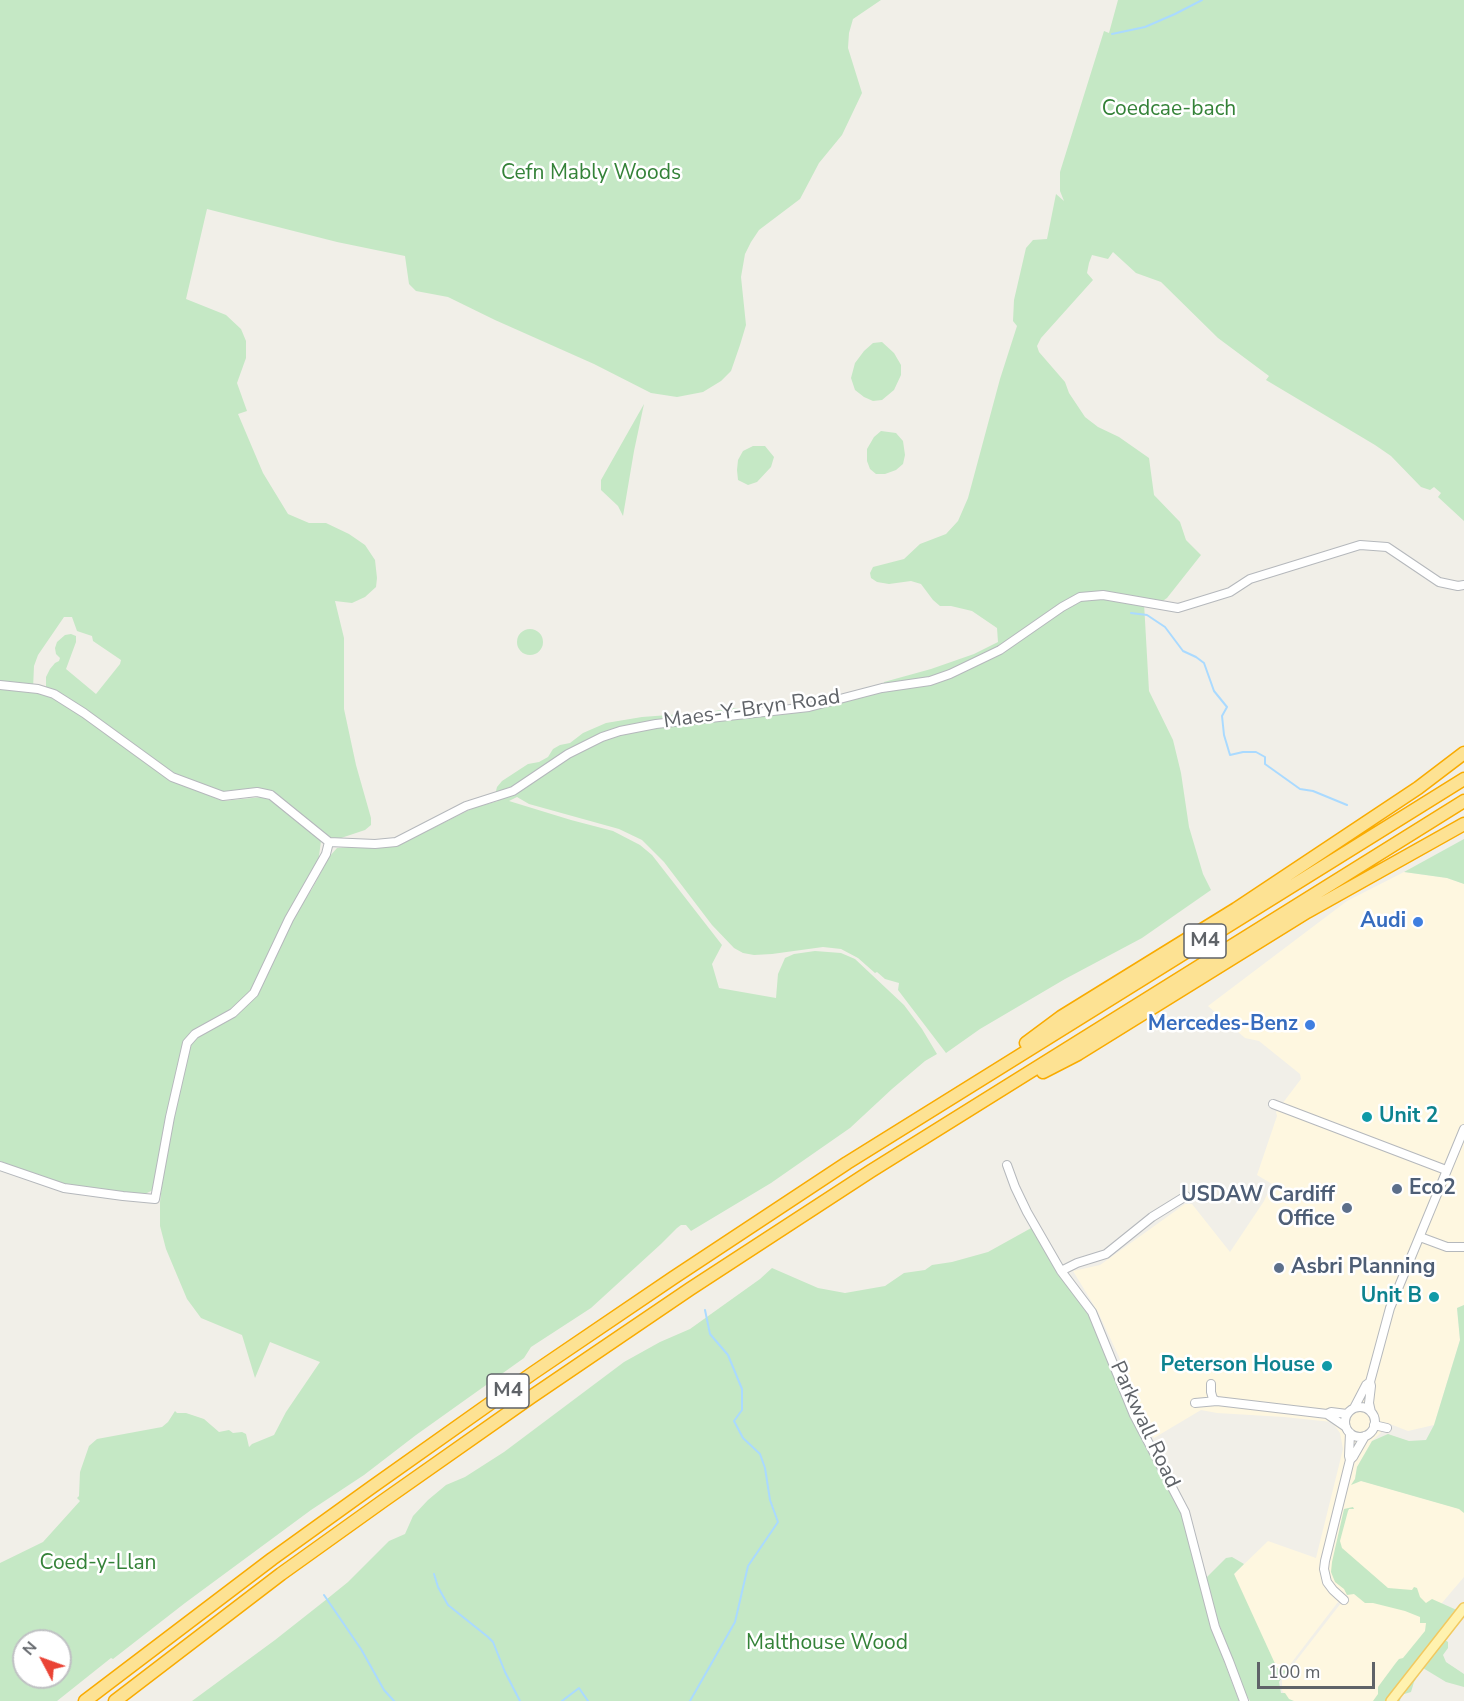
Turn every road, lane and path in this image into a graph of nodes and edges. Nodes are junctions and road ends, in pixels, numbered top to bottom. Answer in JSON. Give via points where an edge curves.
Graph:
{"nodes":[{"id":1,"x":1464,"y":585,"type":"edge"},
{"id":2,"x":0,"y":685,"type":"edge"},
{"id":3,"x":1464,"y":753,"type":"edge"},
{"id":4,"x":1464,"y":779,"type":"edge"},
{"id":5,"x":1464,"y":801,"type":"edge"},
{"id":6,"x":1464,"y":824,"type":"edge"},
{"id":7,"x":330,"y":842,"type":"junction"},
{"id":8,"x":945,"y":1102,"type":"junction"},
{"id":9,"x":1273,"y":1104,"type":"dead end"},
{"id":10,"x":954,"y":1118,"type":"junction"},
{"id":11,"x":1464,"y":1129,"type":"edge"},
{"id":12,"x":1007,"y":1165,"type":"dead end"},
{"id":13,"x":0,"y":1166,"type":"edge"},
{"id":14,"x":1446,"y":1170,"type":"junction"},
{"id":15,"x":1186,"y":1196,"type":"dead end"},
{"id":16,"x":1420,"y":1237,"type":"junction"},
{"id":17,"x":1464,"y":1247,"type":"edge"},
{"id":18,"x":1061,"y":1271,"type":"junction"},
{"id":19,"x":1370,"y":1382,"type":"junction"},
{"id":20,"x":1211,"y":1384,"type":"dead end"},
{"id":21,"x":1217,"y":1401,"type":"junction"},
{"id":22,"x":1195,"y":1403,"type":"dead end"},
{"id":23,"x":1354,"y":1408,"type":"junction"},
{"id":24,"x":1371,"y":1412,"type":"junction"},
{"id":25,"x":1327,"y":1414,"type":"junction"},
{"id":26,"x":1347,"y":1414,"type":"junction"},
{"id":27,"x":1374,"y":1425,"type":"junction"},
{"id":28,"x":1387,"y":1428,"type":"dead end"},
{"id":29,"x":1348,"y":1430,"type":"junction"},
{"id":30,"x":1365,"y":1436,"type":"junction"},
{"id":31,"x":1350,"y":1460,"type":"junction"},
{"id":32,"x":1344,"y":1600,"type":"dead end"},
{"id":33,"x":1464,"y":1608,"type":"edge"},
{"id":34,"x":85,"y":1701,"type":"edge"},
{"id":35,"x":115,"y":1701,"type":"edge"},
{"id":36,"x":1244,"y":1701,"type":"edge"},
{"id":37,"x":1391,"y":1701,"type":"edge"}],
"edges":[{"from":1,"to":7,"type":"street","name":"Maes-Y-Bryn Road","via":[[1439,582],[1387,547],[1360,545],[1250,579],[1230,592],[1178,608],[1103,595],[1080,597],[1000,650],[930,681],[882,688],[809,707],[620,731],[568,754],[513,791],[466,806],[396,842]]},
{"from":2,"to":7,"type":"street","via":[[54,694],[172,777],[224,796],[257,792],[271,795]]},
{"from":3,"to":8,"type":"highway","via":[[1236,909],[1062,1017]]},
{"from":4,"to":8,"type":"highway","number":"M4"},
{"from":5,"to":10,"type":"highway","number":"M4"},
{"from":6,"to":10,"type":"highway","via":[[1307,912],[1078,1054]]},
{"from":7,"to":13,"type":"street","via":[[254,993],[233,1013],[195,1034],[187,1043],[155,1199],[64,1188]]},
{"from":8,"to":34,"type":"highway","number":"M4","via":[[533,1373],[272,1560]]},
{"from":9,"to":14,"type":"street"},
{"from":10,"to":35,"type":"highway","number":"M4","via":[[531,1396],[281,1574]]},
{"from":11,"to":14,"type":"street"},
{"from":12,"to":18,"type":"street","name":"Parkwall Road","via":[[1026,1210]]},
{"from":14,"to":16,"type":"street"},
{"from":15,"to":18,"type":"street","via":[[1106,1254]]},
{"from":16,"to":17,"type":"street","via":[[1447,1247]]},
{"from":16,"to":19,"type":"street","via":[[1390,1308]]},
{"from":18,"to":36,"type":"street","name":"Parkwall Road","via":[[1092,1312],[1134,1415],[1185,1512],[1215,1627]]},
{"from":19,"to":23,"type":"street"},
{"from":19,"to":24,"type":"street"},
{"from":20,"to":21,"type":"street","via":[[1213,1399]]},
{"from":21,"to":22,"type":"street"},
{"from":21,"to":25,"type":"street"},
{"from":23,"to":24,"type":"street","via":[[1363,1407]]},
{"from":23,"to":26,"type":"street"},
{"from":24,"to":27,"type":"street"},
{"from":25,"to":26,"type":"street"},
{"from":25,"to":29,"type":"street"},
{"from":26,"to":29,"type":"street"},
{"from":27,"to":28,"type":"street"},
{"from":27,"to":30,"type":"street"},
{"from":29,"to":30,"type":"street","via":[[1354,1436]]},
{"from":29,"to":31,"type":"street"},
{"from":30,"to":31,"type":"street"},
{"from":31,"to":32,"type":"street","via":[[1324,1569],[1330,1587]]},
{"from":33,"to":37,"type":"main road"}]}
